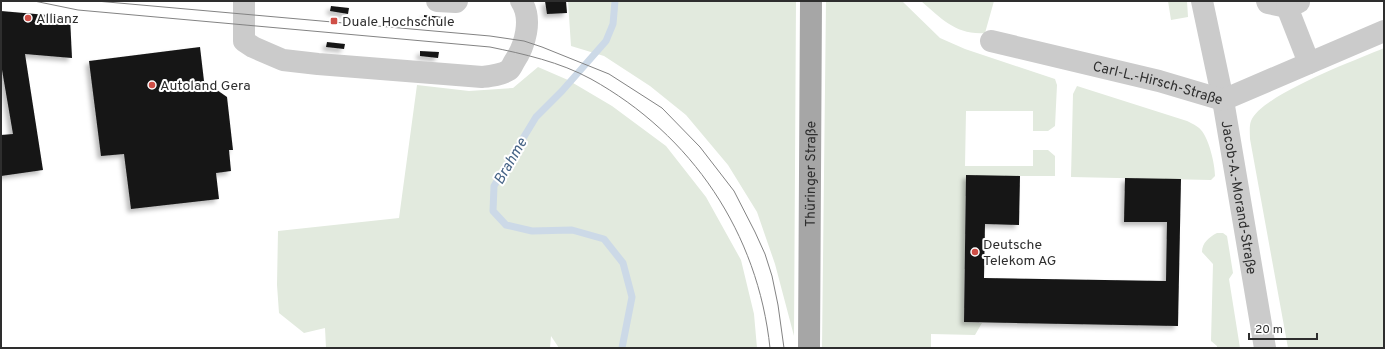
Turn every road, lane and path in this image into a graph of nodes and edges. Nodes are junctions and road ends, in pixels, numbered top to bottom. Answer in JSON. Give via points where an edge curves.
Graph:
{"nodes":[{"id":1,"x":244,"y":1,"type":"edge"},
{"id":2,"x":437,"y":1,"type":"edge"},
{"id":3,"x":457,"y":1,"type":"edge"},
{"id":4,"x":521,"y":1,"type":"edge"},
{"id":5,"x":811,"y":1,"type":"edge"},
{"id":6,"x":1202,"y":1,"type":"edge"},
{"id":7,"x":1285,"y":3,"type":"edge"},
{"id":8,"x":1384,"y":31,"type":"edge"},
{"id":9,"x":991,"y":41,"type":"dead end"},
{"id":10,"x":1308,"y":62,"type":"junction"},
{"id":11,"x":1223,"y":100,"type":"junction"},
{"id":12,"x":808,"y":348,"type":"edge"},
{"id":13,"x":1265,"y":348,"type":"edge"}],
"edges":[{"from":1,"to":4,"type":"street","via":[[244,41],[253,48],[283,60],[475,77],[495,76],[509,69],[520,53],[527,22]]},
{"from":2,"to":3,"type":"street"},
{"from":5,"to":12,"type":"main road","name":"Thüringer Straße"},
{"from":6,"to":11,"type":"street","name":"Jacob-A.-Morand-Straße"},
{"from":7,"to":10,"type":"street"},
{"from":8,"to":10,"type":"street","name":"Carl-L.-Hirsch-Straße"},
{"from":9,"to":11,"type":"street","name":"Carl-L.-Hirsch-Straße","via":[[1159,81]]},
{"from":10,"to":11,"type":"street","name":"Carl-L.-Hirsch-Straße"},
{"from":11,"to":13,"type":"street","name":"Jacob-A.-Morand-Straße"}]}
